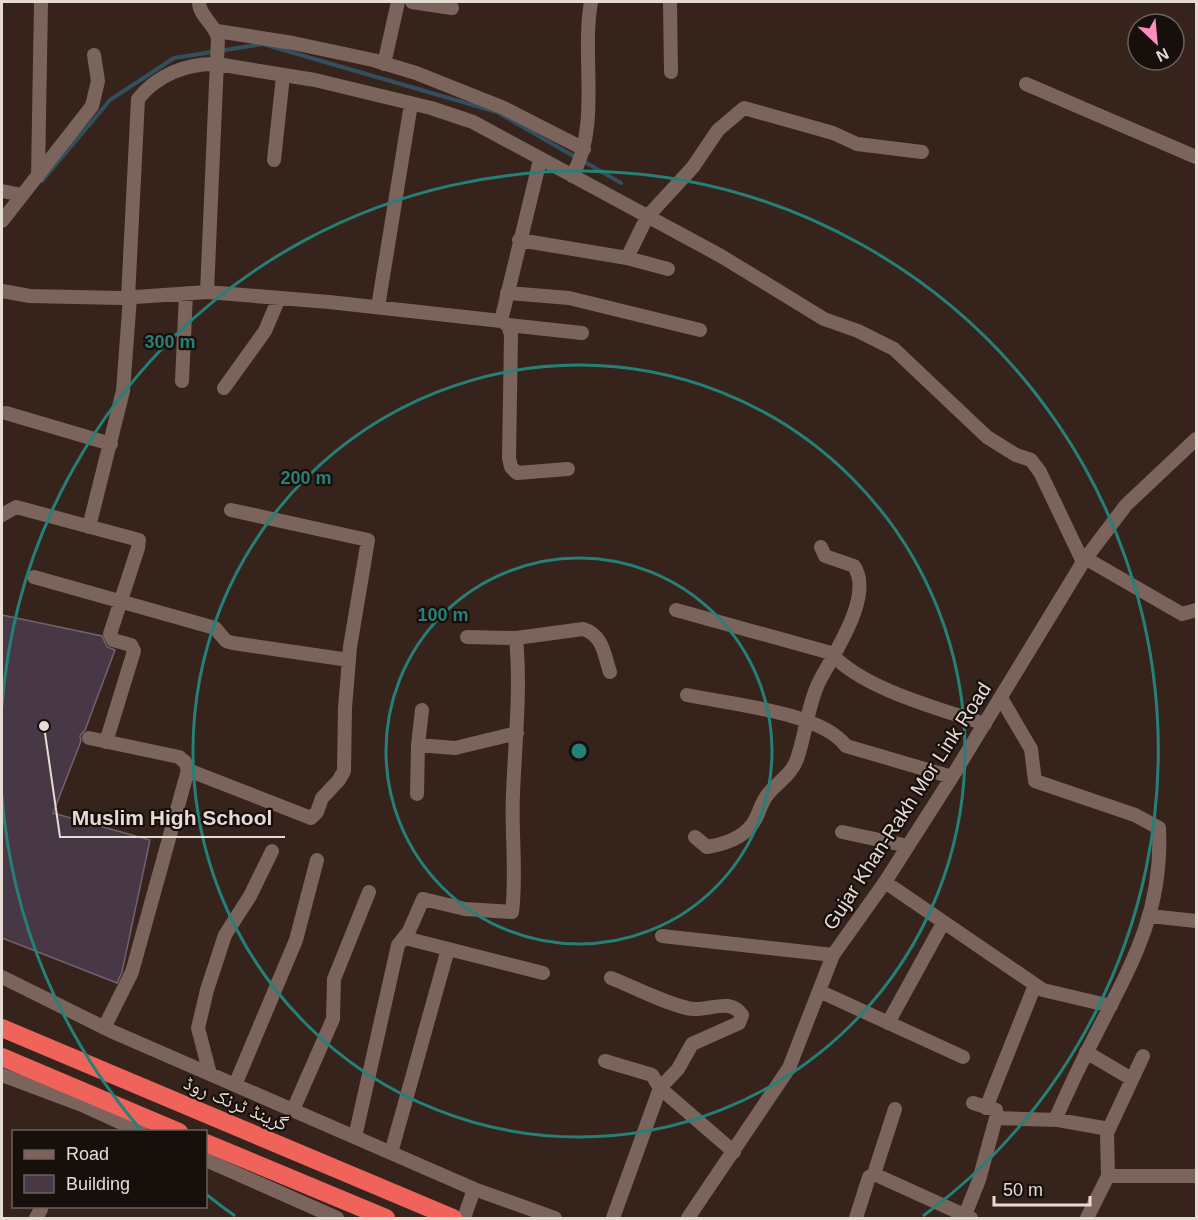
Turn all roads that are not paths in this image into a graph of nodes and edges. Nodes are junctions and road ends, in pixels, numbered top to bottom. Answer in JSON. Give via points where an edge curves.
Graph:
{"nodes":[{"id":1,"x":40,"y":2,"type":"edge"},
{"id":2,"x":199,"y":2,"type":"edge"},
{"id":3,"x":398,"y":2,"type":"edge"},
{"id":4,"x":412,"y":2,"type":"edge"},
{"id":5,"x":591,"y":2,"type":"edge"},
{"id":6,"x":670,"y":2,"type":"edge"},
{"id":7,"x":452,"y":8,"type":"dead end"},
{"id":8,"x":217,"y":36,"type":"junction"},
{"id":9,"x":94,"y":55,"type":"dead end"},
{"id":10,"x":217,"y":62,"type":"junction"},
{"id":11,"x":384,"y":64,"type":"junction"},
{"id":12,"x":671,"y":72,"type":"dead end"},
{"id":13,"x":283,"y":76,"type":"junction"},
{"id":14,"x":1026,"y":84,"type":"dead end"},
{"id":15,"x":449,"y":89,"type":"junction"},
{"id":16,"x":411,"y":104,"type":"junction"},
{"id":17,"x":444,"y":108,"type":"junction"},
{"id":18,"x":584,"y":151,"type":"junction"},
{"id":19,"x":922,"y":152,"type":"dead end"},
{"id":20,"x":1197,"y":157,"type":"edge"},
{"id":21,"x":273,"y":160,"type":"dead end"},
{"id":22,"x":540,"y":160,"type":"junction"},
{"id":23,"x":574,"y":172,"type":"junction"},
{"id":24,"x":38,"y":176,"type":"junction"},
{"id":25,"x":2,"y":191,"type":"edge"},
{"id":26,"x":22,"y":195,"type":"junction"},
{"id":27,"x":649,"y":215,"type":"junction"},
{"id":28,"x":2,"y":221,"type":"edge"},
{"id":29,"x":519,"y":240,"type":"junction"},
{"id":30,"x":627,"y":258,"type":"junction"},
{"id":31,"x":668,"y":269,"type":"dead end"},
{"id":32,"x":2,"y":291,"type":"edge"},
{"id":33,"x":207,"y":292,"type":"junction"},
{"id":34,"x":507,"y":292,"type":"junction"},
{"id":35,"x":186,"y":294,"type":"junction"},
{"id":36,"x":129,"y":298,"type":"junction"},
{"id":37,"x":279,"y":298,"type":"junction"},
{"id":38,"x":378,"y":307,"type":"junction"},
{"id":39,"x":504,"y":323,"type":"junction"},
{"id":40,"x":700,"y":330,"type":"dead end"},
{"id":41,"x":582,"y":333,"type":"dead end"},
{"id":42,"x":182,"y":381,"type":"dead end"},
{"id":43,"x":224,"y":388,"type":"dead end"},
{"id":44,"x":6,"y":413,"type":"dead end"},
{"id":45,"x":1197,"y":439,"type":"edge"},
{"id":46,"x":111,"y":444,"type":"junction"},
{"id":47,"x":568,"y":469,"type":"dead end"},
{"id":48,"x":231,"y":510,"type":"dead end"},
{"id":49,"x":2,"y":515,"type":"edge"},
{"id":50,"x":89,"y":527,"type":"junction"},
{"id":51,"x":821,"y":547,"type":"dead end"},
{"id":52,"x":1084,"y":560,"type":"junction"},
{"id":53,"x":34,"y":577,"type":"dead end"},
{"id":54,"x":121,"y":601,"type":"junction"},
{"id":55,"x":676,"y":610,"type":"dead end"},
{"id":56,"x":1197,"y":610,"type":"edge"},
{"id":57,"x":467,"y":637,"type":"dead end"},
{"id":58,"x":516,"y":638,"type":"junction"},
{"id":59,"x":834,"y":657,"type":"junction"},
{"id":60,"x":349,"y":660,"type":"junction"},
{"id":61,"x":609,"y":672,"type":"dead end"},
{"id":62,"x":687,"y":695,"type":"dead end"},
{"id":63,"x":1001,"y":698,"type":"junction"},
{"id":64,"x":422,"y":710,"type":"dead end"},
{"id":65,"x":807,"y":721,"type":"junction"},
{"id":66,"x":986,"y":724,"type":"junction"},
{"id":67,"x":517,"y":733,"type":"junction"},
{"id":68,"x":89,"y":738,"type":"dead end"},
{"id":69,"x":106,"y":742,"type":"junction"},
{"id":70,"x":418,"y":746,"type":"junction"},
{"id":71,"x":188,"y":770,"type":"junction"},
{"id":72,"x":952,"y":777,"type":"junction"},
{"id":73,"x":417,"y":794,"type":"dead end"},
{"id":74,"x":842,"y":832,"type":"dead end"},
{"id":75,"x":695,"y":837,"type":"dead end"},
{"id":76,"x":908,"y":846,"type":"junction"},
{"id":77,"x":272,"y":851,"type":"dead end"},
{"id":78,"x":317,"y":860,"type":"dead end"},
{"id":79,"x":885,"y":882,"type":"junction"},
{"id":80,"x":369,"y":892,"type":"dead end"},
{"id":81,"x":1150,"y":916,"type":"junction"},
{"id":82,"x":1197,"y":921,"type":"edge"},
{"id":83,"x":943,"y":923,"type":"junction"},
{"id":84,"x":662,"y":936,"type":"dead end"},
{"id":85,"x":405,"y":938,"type":"junction"},
{"id":86,"x":448,"y":949,"type":"junction"},
{"id":87,"x":833,"y":955,"type":"junction"},
{"id":88,"x":543,"y":973,"type":"dead end"},
{"id":89,"x":2,"y":977,"type":"edge"},
{"id":90,"x":611,"y":978,"type":"dead end"},
{"id":91,"x":1035,"y":984,"type":"junction"},
{"id":92,"x":819,"y":992,"type":"junction"},
{"id":93,"x":1111,"y":1005,"type":"junction"},
{"id":94,"x":888,"y":1023,"type":"junction"},
{"id":95,"x":2,"y":1028,"type":"edge"},
{"id":96,"x":104,"y":1028,"type":"junction"},
{"id":97,"x":1086,"y":1052,"type":"junction"},
{"id":98,"x":1143,"y":1056,"type":"dead end"},
{"id":99,"x":2,"y":1057,"type":"edge"},
{"id":100,"x":963,"y":1057,"type":"dead end"},
{"id":101,"x":605,"y":1061,"type":"dead end"},
{"id":102,"x":210,"y":1074,"type":"junction"},
{"id":103,"x":2,"y":1075,"type":"edge"},
{"id":104,"x":1131,"y":1078,"type":"junction"},
{"id":105,"x":235,"y":1085,"type":"junction"},
{"id":106,"x":660,"y":1088,"type":"junction"},
{"id":107,"x":895,"y":1109,"type":"dead end"},
{"id":108,"x":293,"y":1110,"type":"junction"},
{"id":109,"x":985,"y":1110,"type":"junction"},
{"id":110,"x":1054,"y":1120,"type":"junction"},
{"id":111,"x":1108,"y":1129,"type":"junction"},
{"id":112,"x":139,"y":1130,"type":"edge"},
{"id":113,"x":177,"y":1130,"type":"edge"},
{"id":114,"x":355,"y":1137,"type":"junction"},
{"id":115,"x":207,"y":1143,"type":"edge"},
{"id":116,"x":734,"y":1152,"type":"junction"},
{"id":117,"x":391,"y":1153,"type":"junction"},
{"id":118,"x":207,"y":1160,"type":"edge"},
{"id":119,"x":874,"y":1174,"type":"junction"},
{"id":120,"x":1108,"y":1176,"type":"junction"},
{"id":121,"x":1197,"y":1176,"type":"edge"},
{"id":122,"x":474,"y":1189,"type":"junction"},
{"id":123,"x":968,"y":1217,"type":"edge"},
{"id":124,"x":337,"y":1218,"type":"edge"},
{"id":125,"x":386,"y":1218,"type":"edge"},
{"id":126,"x":453,"y":1218,"type":"edge"},
{"id":127,"x":464,"y":1218,"type":"edge"},
{"id":128,"x":555,"y":1218,"type":"edge"},
{"id":129,"x":614,"y":1218,"type":"edge"},
{"id":130,"x":688,"y":1218,"type":"edge"},
{"id":131,"x":856,"y":1218,"type":"edge"},
{"id":132,"x":1090,"y":1218,"type":"edge"}],
"edges":[{"from":1,"to":24,"type":"street"},
{"from":2,"to":8,"type":"street","via":[[199,9]]},
{"from":3,"to":11,"type":"street"},
{"from":4,"to":7,"type":"street"},
{"from":5,"to":18,"type":"street"},
{"from":6,"to":12,"type":"street"},
{"from":8,"to":10,"type":"street"},
{"from":8,"to":11,"type":"street","via":[[293,43]]},
{"from":9,"to":24,"type":"street","via":[[98,81],[92,106]]},
{"from":10,"to":13,"type":"street"},
{"from":10,"to":33,"type":"street"},
{"from":10,"to":36,"type":"street","via":[[181,68],[159,80],[138,99]]},
{"from":11,"to":15,"type":"street"},
{"from":13,"to":16,"type":"street"},
{"from":13,"to":21,"type":"street"},
{"from":14,"to":20,"type":"street"},
{"from":15,"to":17,"type":"street"},
{"from":15,"to":18,"type":"street","via":[[504,108]]},
{"from":16,"to":17,"type":"street"},
{"from":16,"to":38,"type":"street"},
{"from":17,"to":22,"type":"street"},
{"from":18,"to":23,"type":"street"},
{"from":19,"to":27,"type":"street","via":[[857,144],[833,133],[744,108],[718,130],[693,168]]},
{"from":22,"to":23,"type":"street"},
{"from":22,"to":29,"type":"street"},
{"from":23,"to":27,"type":"street"},
{"from":24,"to":26,"type":"street"},
{"from":25,"to":26,"type":"street"},
{"from":26,"to":28,"type":"street"},
{"from":27,"to":30,"type":"street"},
{"from":27,"to":52,"type":"street","via":[[824,319],[894,349],[987,437],[1031,460]]},
{"from":29,"to":30,"type":"street"},
{"from":29,"to":34,"type":"street"},
{"from":30,"to":31,"type":"street"},
{"from":32,"to":36,"type":"street","via":[[30,296]]},
{"from":33,"to":35,"type":"street"},
{"from":33,"to":37,"type":"street"},
{"from":34,"to":39,"type":"street"},
{"from":34,"to":40,"type":"street","via":[[569,298]]},
{"from":35,"to":36,"type":"street"},
{"from":35,"to":42,"type":"street"},
{"from":36,"to":46,"type":"street","via":[[123,391]]},
{"from":37,"to":38,"type":"street"},
{"from":37,"to":43,"type":"street","via":[[265,331]]},
{"from":38,"to":39,"type":"street"},
{"from":39,"to":41,"type":"street"},
{"from":39,"to":47,"type":"street","via":[[511,335],[511,467],[517,473]]},
{"from":44,"to":46,"type":"street"},
{"from":45,"to":52,"type":"street","name":"Gujar Khan-Rakh Mor Link Road","via":[[1126,505]]},
{"from":46,"to":50,"type":"street"},
{"from":48,"to":60,"type":"street","via":[[368,540]]},
{"from":49,"to":50,"type":"street","via":[[16,507]]},
{"from":50,"to":54,"type":"street","via":[[139,540]]},
{"from":51,"to":59,"type":"street","via":[[825,556],[854,566],[859,579],[858,600]]},
{"from":52,"to":56,"type":"street","via":[[1182,614]]},
{"from":52,"to":63,"type":"street","name":"Gujar Khan-Rakh Mor Link Road"},
{"from":53,"to":54,"type":"street"},
{"from":54,"to":60,"type":"street","via":[[215,628],[232,644]]},
{"from":54,"to":69,"type":"street","via":[[110,634],[113,640],[131,645],[134,651]]},
{"from":55,"to":59,"type":"street"},
{"from":57,"to":58,"type":"street"},
{"from":58,"to":61,"type":"street","via":[[583,629],[592,632],[599,639]]},
{"from":58,"to":67,"type":"street"},
{"from":59,"to":65,"type":"street","via":[[820,680]]},
{"from":59,"to":66,"type":"street","via":[[840,664],[899,695]]},
{"from":60,"to":71,"type":"street","via":[[344,771],[310,818]]},
{"from":62,"to":65,"type":"street"},
{"from":63,"to":66,"type":"street","name":"Gujar Khan-Rakh Mor Link Road"},
{"from":63,"to":81,"type":"street","via":[[1031,749],[1035,781],[1135,815],[1159,828],[1161,860]]},
{"from":64,"to":70,"type":"street"},
{"from":65,"to":72,"type":"street","via":[[834,732],[846,746]]},
{"from":65,"to":75,"type":"street","via":[[794,766],[766,796],[752,825],[723,844],[707,847]]},
{"from":66,"to":72,"type":"street","name":"Gujar Khan-Rakh Mor Link Road"},
{"from":67,"to":70,"type":"street","via":[[455,748]]},
{"from":67,"to":85,"type":"street","via":[[512,912],[465,909],[423,899]]},
{"from":68,"to":69,"type":"street"},
{"from":69,"to":71,"type":"street","via":[[179,757]]},
{"from":70,"to":73,"type":"street"},
{"from":71,"to":96,"type":"street","via":[[132,972]]},
{"from":72,"to":76,"type":"street","name":"Gujar Khan-Rakh Mor Link Road"},
{"from":74,"to":76,"type":"street"},
{"from":76,"to":79,"type":"street","name":"Gujar Khan-Rakh Mor Link Road"},
{"from":77,"to":102,"type":"street","via":[[225,935],[207,990],[198,1028]]},
{"from":78,"to":105,"type":"street","via":[[296,940]]},
{"from":79,"to":83,"type":"street"},
{"from":79,"to":87,"type":"street","name":"Gujar Khan-Rakh Mor Link Road"},
{"from":80,"to":108,"type":"street","via":[[334,979],[333,1019]]},
{"from":81,"to":82,"type":"street"},
{"from":81,"to":93,"type":"street","via":[[1132,966]]},
{"from":83,"to":91,"type":"street"},
{"from":83,"to":94,"type":"street"},
{"from":84,"to":87,"type":"street"},
{"from":85,"to":86,"type":"street"},
{"from":85,"to":114,"type":"street","via":[[398,945]]},
{"from":86,"to":88,"type":"street"},
{"from":86,"to":117,"type":"street"},
{"from":87,"to":92,"type":"street","name":"Gujar Khan-Rakh Mor Link Road"},
{"from":89,"to":96,"type":"street"},
{"from":90,"to":106,"type":"street","via":[[688,1008],[728,1005],[742,1015],[733,1027],[692,1044],[678,1069]]},
{"from":91,"to":93,"type":"street","via":[[1054,993]]},
{"from":91,"to":109,"type":"street"},
{"from":92,"to":94,"type":"street"},
{"from":92,"to":116,"type":"street","name":"Gujar Khan-Rakh Mor Link Road","via":[[789,1068]]},
{"from":93,"to":97,"type":"street"},
{"from":94,"to":100,"type":"street"},
{"from":95,"to":126,"type":"highway","name":"گرینڈ ٹرنک روڈ"},
{"from":96,"to":102,"type":"street"},
{"from":97,"to":104,"type":"street"},
{"from":97,"to":110,"type":"street"},
{"from":98,"to":104,"type":"street"},
{"from":99,"to":113,"type":"highway"},
{"from":101,"to":106,"type":"street","via":[[652,1075]]},
{"from":102,"to":105,"type":"street"},
{"from":103,"to":112,"type":"street"},
{"from":104,"to":111,"type":"street"},
{"from":105,"to":108,"type":"street"},
{"from":106,"to":116,"type":"street"},
{"from":106,"to":129,"type":"street"},
{"from":107,"to":119,"type":"street"},
{"from":108,"to":114,"type":"street"},
{"from":109,"to":110,"type":"street"},
{"from":109,"to":123,"type":"street","via":[[979,1180]]},
{"from":110,"to":111,"type":"street"},
{"from":111,"to":120,"type":"street"},
{"from":114,"to":117,"type":"street"},
{"from":115,"to":125,"type":"highway"},
{"from":116,"to":130,"type":"street","name":"Gujar Khan-Rakh Mor Link Road"},
{"from":117,"to":122,"type":"street"},
{"from":118,"to":124,"type":"street"},
{"from":119,"to":123,"type":"street"},
{"from":119,"to":131,"type":"street","via":[[869,1177]]},
{"from":120,"to":121,"type":"street"},
{"from":120,"to":132,"type":"street"},
{"from":122,"to":127,"type":"street"},
{"from":122,"to":128,"type":"street"}]}
